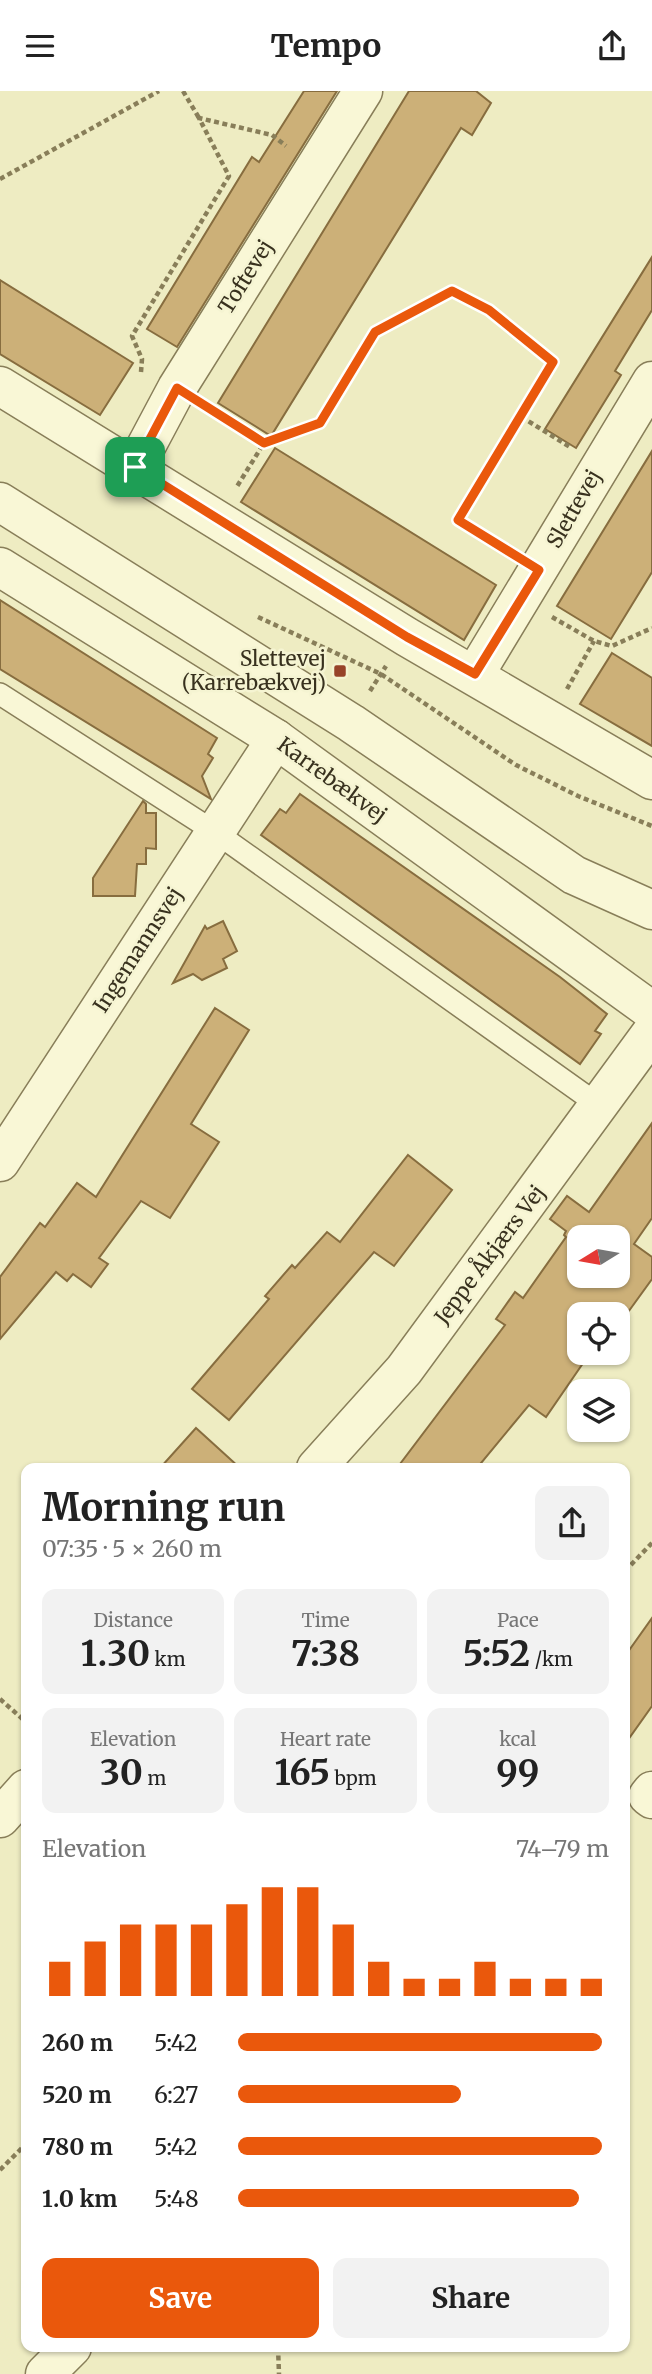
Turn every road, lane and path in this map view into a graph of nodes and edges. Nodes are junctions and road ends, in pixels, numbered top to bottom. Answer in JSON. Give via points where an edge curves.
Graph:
{"nodes":[{"id":1,"x":159,"y":91,"type":"edge"},
{"id":2,"x":183,"y":91,"type":"edge"},
{"id":3,"x":363,"y":91,"type":"edge"},
{"id":4,"x":199,"y":118,"type":"junction"},
{"id":5,"x":314,"y":168,"type":"junction"},
{"id":6,"x":0,"y":179,"type":"edge"},
{"id":7,"x":141,"y":375,"type":"dead end"},
{"id":8,"x":652,"y":381,"type":"edge"},
{"id":9,"x":0,"y":386,"type":"edge"},
{"id":10,"x":177,"y":388,"type":"junction"},
{"id":11,"x":520,"y":416,"type":"junction"},
{"id":12,"x":264,"y":443,"type":"junction"},
{"id":13,"x":598,"y":465,"type":"junction"},
{"id":14,"x":135,"y":467,"type":"junction"},
{"id":15,"x":0,"y":502,"type":"edge"},
{"id":16,"x":218,"y":519,"type":"junction"},
{"id":17,"x":0,"y":567,"type":"edge"},
{"id":18,"x":530,"y":585,"type":"junction"},
{"id":19,"x":246,"y":612,"type":"dead end"},
{"id":20,"x":652,"y":628,"type":"edge"},
{"id":21,"x":407,"y":637,"type":"junction"},
{"id":22,"x":594,"y":642,"type":"junction"},
{"id":23,"x":381,"y":674,"type":"junction"},
{"id":24,"x":475,"y":674,"type":"junction"},
{"id":25,"x":0,"y":694,"type":"edge"},
{"id":26,"x":550,"y":720,"type":"junction"},
{"id":27,"x":351,"y":723,"type":"junction"},
{"id":28,"x":276,"y":739,"type":"junction"},
{"id":29,"x":652,"y":780,"type":"edge"},
{"id":30,"x":652,"y":826,"type":"edge"},
{"id":31,"x":215,"y":832,"type":"junction"},
{"id":32,"x":652,"y":910,"type":"edge"},
{"id":33,"x":652,"y":1011,"type":"edge"},
{"id":34,"x":652,"y":1032,"type":"edge"},
{"id":35,"x":600,"y":1106,"type":"junction"},
{"id":36,"x":0,"y":1162,"type":"edge"},
{"id":37,"x":320,"y":1463,"type":"edge"},
{"id":38,"x":652,"y":1543,"type":"edge"},
{"id":39,"x":630,"y":1566,"type":"edge"},
{"id":40,"x":0,"y":1699,"type":"edge"},
{"id":41,"x":21,"y":1718,"type":"edge"},
{"id":42,"x":652,"y":1791,"type":"edge"},
{"id":43,"x":21,"y":1795,"type":"edge"},
{"id":44,"x":652,"y":1799,"type":"edge"},
{"id":45,"x":0,"y":1818,"type":"edge"},
{"id":46,"x":21,"y":2149,"type":"edge"},
{"id":47,"x":0,"y":2170,"type":"edge"},
{"id":48,"x":67,"y":2352,"type":"edge"},
{"id":49,"x":278,"y":2352,"type":"edge"},
{"id":50,"x":45,"y":2374,"type":"edge"},
{"id":51,"x":279,"y":2374,"type":"edge"}],
"edges":[{"from":1,"to":6,"type":"path"},
{"from":2,"to":4,"type":"path"},
{"from":3,"to":5,"type":"street","name":"Toftevej"},
{"from":4,"to":5,"type":"path","via":[[272,135]]},
{"from":4,"to":7,"type":"path","via":[[229,176],[132,336],[142,359]]},
{"from":5,"to":10,"type":"street","name":"Toftevej"},
{"from":8,"to":13,"type":"street","name":"Slettevej"},
{"from":9,"to":14,"type":"street"},
{"from":10,"to":12,"type":"path"},
{"from":10,"to":14,"type":"street","name":"Toftevej"},
{"from":11,"to":12,"type":"path","via":[[553,362],[489,310],[452,291],[375,332],[320,423]]},
{"from":11,"to":13,"type":"path"},
{"from":11,"to":18,"type":"path","via":[[458,520]]},
{"from":12,"to":16,"type":"path"},
{"from":13,"to":18,"type":"street","name":"Slettevej"},
{"from":14,"to":16,"type":"street"},
{"from":15,"to":27,"type":"street"},
{"from":16,"to":21,"type":"street"},
{"from":17,"to":28,"type":"street","name":"Karrebækvej"},
{"from":18,"to":22,"type":"path"},
{"from":18,"to":24,"type":"street","name":"Slettevej"},
{"from":19,"to":23,"type":"path"},
{"from":20,"to":22,"type":"path","via":[[612,646]]},
{"from":21,"to":23,"type":"path"},
{"from":21,"to":24,"type":"street"},
{"from":22,"to":26,"type":"path"},
{"from":23,"to":27,"type":"path"},
{"from":23,"to":30,"type":"path","via":[[516,765]]},
{"from":24,"to":26,"type":"street"},
{"from":25,"to":31,"type":"lane"},
{"from":26,"to":29,"type":"street"},
{"from":27,"to":32,"type":"street","via":[[574,874]]},
{"from":28,"to":31,"type":"street","name":"Ingemannsvej"},
{"from":28,"to":33,"type":"street","name":"Karrebækvej"},
{"from":31,"to":35,"type":"lane"},
{"from":31,"to":36,"type":"street","name":"Ingemannsvej"},
{"from":34,"to":35,"type":"street","name":"Jeppe Åkjærs Vej"},
{"from":35,"to":37,"type":"street","name":"Jeppe Åkjærs Vej","via":[[404,1370]]},
{"from":38,"to":39,"type":"path"},
{"from":40,"to":41,"type":"path"},
{"from":42,"to":44,"type":"street","via":[[648,1796]]},
{"from":43,"to":45,"type":"street"},
{"from":46,"to":47,"type":"path"},
{"from":48,"to":50,"type":"street"},
{"from":49,"to":51,"type":"path"}]}
